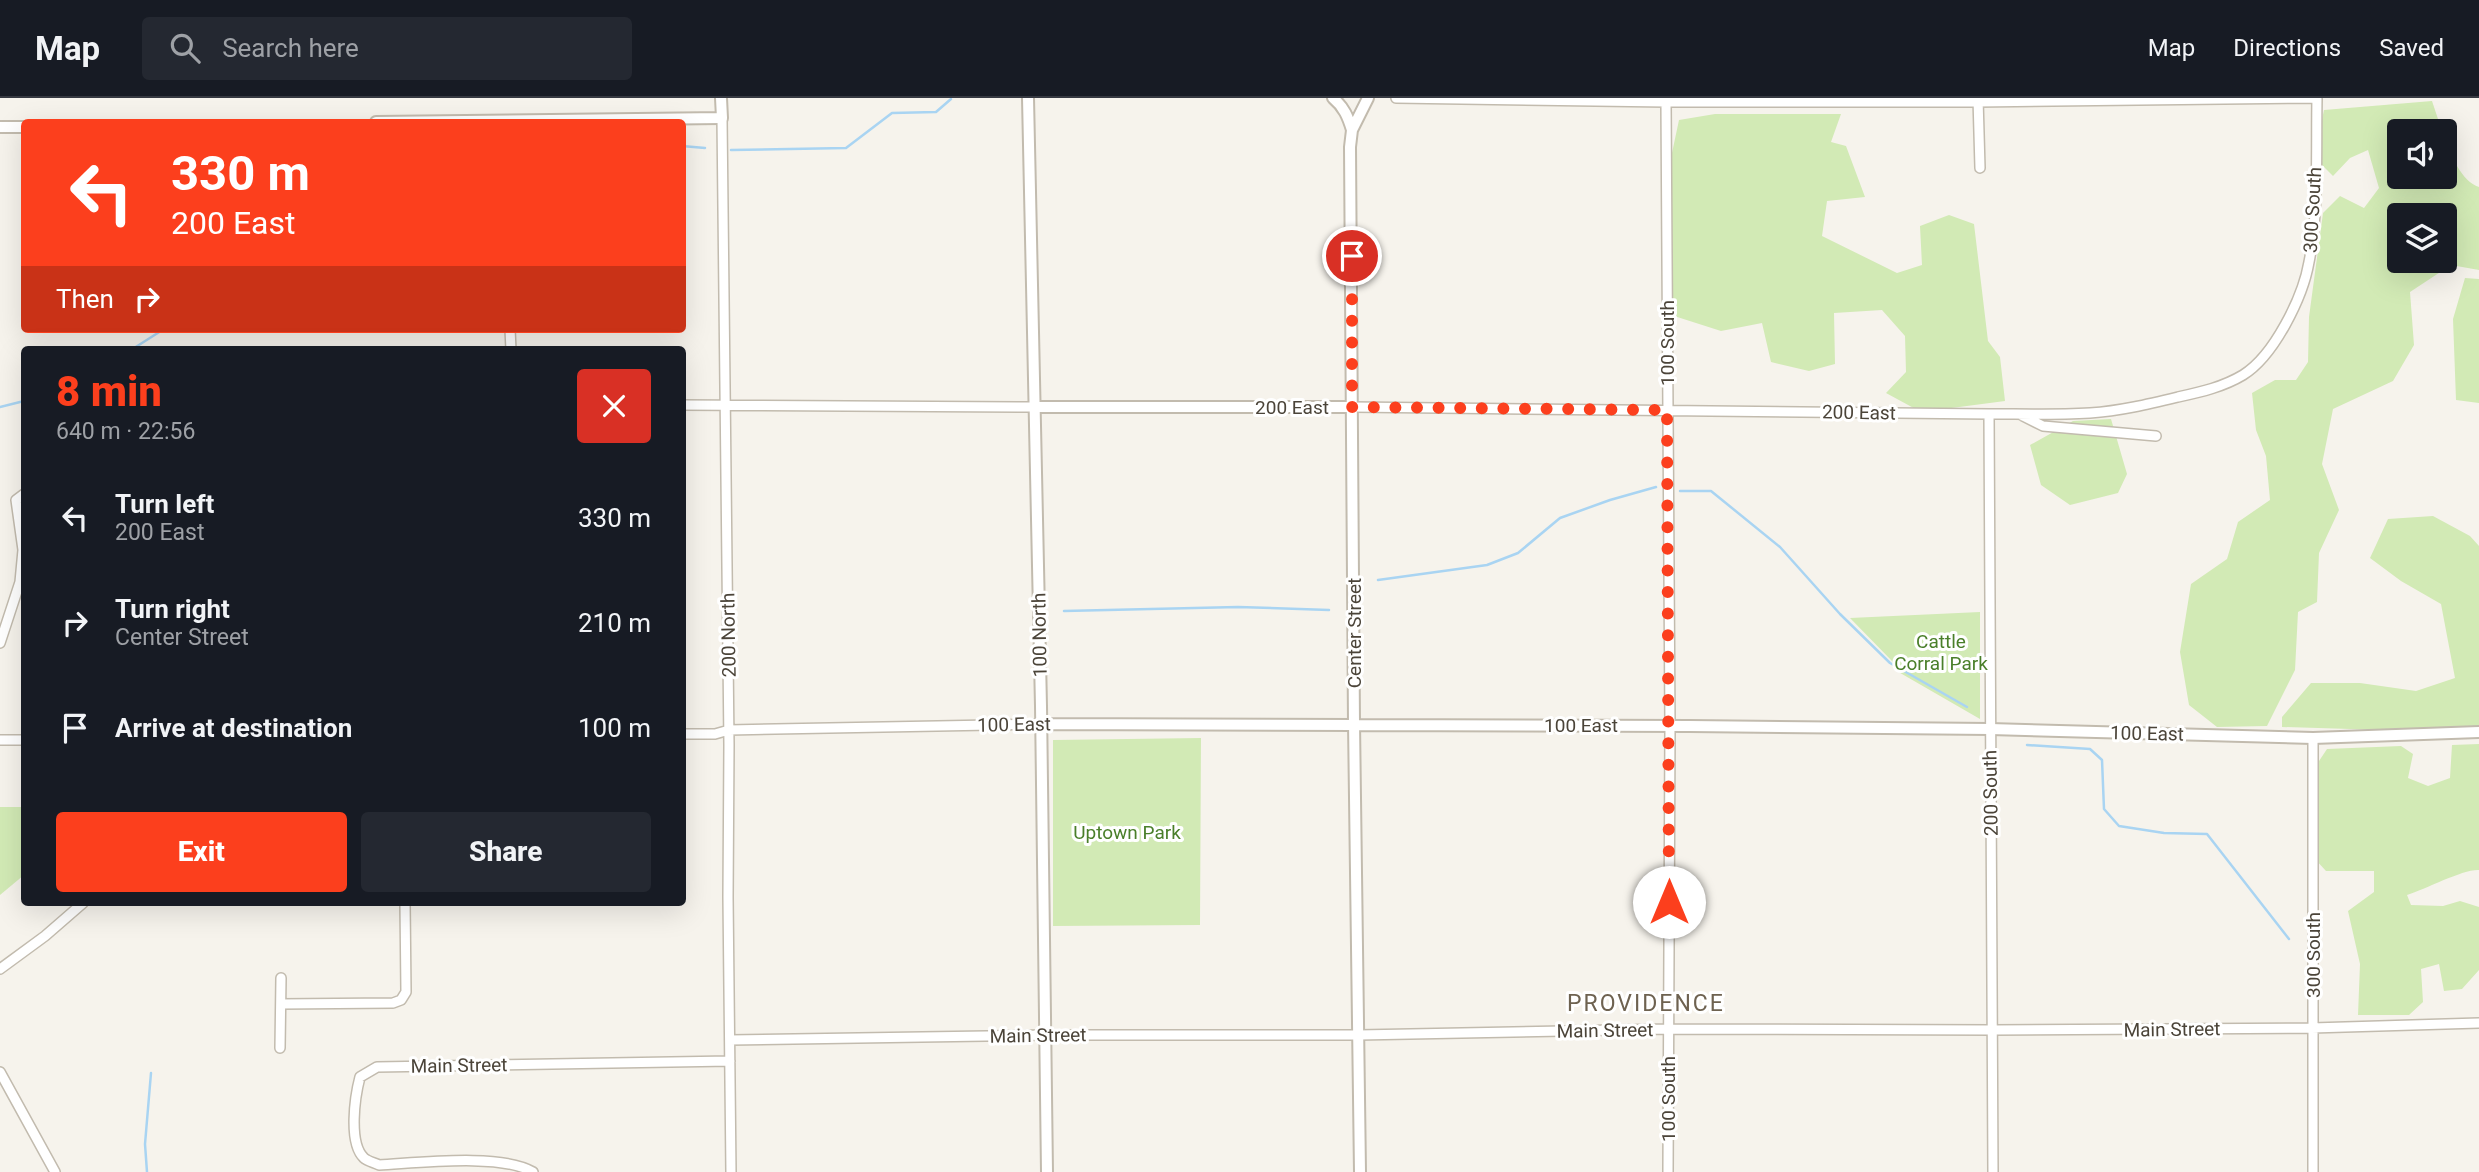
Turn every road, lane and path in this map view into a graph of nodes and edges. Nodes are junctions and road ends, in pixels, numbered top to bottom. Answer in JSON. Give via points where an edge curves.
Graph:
{"nodes":[{"id":1,"x":721,"y":98,"type":"edge"},
{"id":2,"x":1028,"y":98,"type":"edge"},
{"id":3,"x":1333,"y":98,"type":"edge"},
{"id":4,"x":1368,"y":98,"type":"edge"},
{"id":5,"x":1396,"y":98,"type":"edge"},
{"id":6,"x":2317,"y":98,"type":"edge"},
{"id":7,"x":1978,"y":100,"type":"edge"},
{"id":8,"x":1666,"y":102,"type":"junction"},
{"id":9,"x":722,"y":118,"type":"junction"},
{"id":10,"x":636,"y":119,"type":"edge"},
{"id":11,"x":0,"y":127,"type":"edge"},
{"id":12,"x":21,"y":127,"type":"edge"},
{"id":13,"x":1352,"y":130,"type":"junction"},
{"id":14,"x":1980,"y":168,"type":"dead end"},
{"id":15,"x":2266,"y":354,"type":"joint"},
{"id":16,"x":686,"y":405,"type":"edge"},
{"id":17,"x":724,"y":405,"type":"junction"},
{"id":18,"x":1034,"y":407,"type":"junction"},
{"id":19,"x":1352,"y":407,"type":"junction"},
{"id":20,"x":1667,"y":410,"type":"junction"},
{"id":21,"x":1989,"y":414,"type":"junction"},
{"id":22,"x":2018,"y":414,"type":"junction"},
{"id":23,"x":2156,"y":436,"type":"dead end"},
{"id":24,"x":20,"y":497,"type":"edge"},
{"id":25,"x":21,"y":515,"type":"edge"},
{"id":26,"x":21,"y":571,"type":"edge"},
{"id":27,"x":0,"y":643,"type":"edge"},
{"id":28,"x":1354,"y":723,"type":"junction"},
{"id":29,"x":1041,"y":724,"type":"junction"},
{"id":30,"x":1670,"y":726,"type":"junction"},
{"id":31,"x":1990,"y":729,"type":"junction"},
{"id":32,"x":729,"y":730,"type":"junction"},
{"id":33,"x":2479,"y":732,"type":"edge"},
{"id":34,"x":686,"y":734,"type":"edge"},
{"id":35,"x":2314,"y":738,"type":"junction"},
{"id":36,"x":0,"y":740,"type":"edge"},
{"id":37,"x":21,"y":740,"type":"edge"},
{"id":38,"x":80,"y":906,"type":"edge"},
{"id":39,"x":405,"y":906,"type":"edge"},
{"id":40,"x":0,"y":970,"type":"edge"},
{"id":41,"x":281,"y":978,"type":"dead end"},
{"id":42,"x":281,"y":1004,"type":"junction"},
{"id":43,"x":2479,"y":1023,"type":"edge"},
{"id":44,"x":2312,"y":1028,"type":"junction"},
{"id":45,"x":1668,"y":1029,"type":"junction"},
{"id":46,"x":1993,"y":1030,"type":"junction"},
{"id":47,"x":1046,"y":1035,"type":"junction"},
{"id":48,"x":1359,"y":1035,"type":"junction"},
{"id":49,"x":730,"y":1040,"type":"junction"},
{"id":50,"x":280,"y":1048,"type":"dead end"},
{"id":51,"x":730,"y":1061,"type":"junction"},
{"id":52,"x":0,"y":1072,"type":"edge"},
{"id":53,"x":55,"y":1172,"type":"edge"},
{"id":54,"x":533,"y":1172,"type":"edge"},
{"id":55,"x":731,"y":1172,"type":"edge"},
{"id":56,"x":1047,"y":1172,"type":"edge"},
{"id":57,"x":1360,"y":1172,"type":"edge"},
{"id":58,"x":1668,"y":1172,"type":"edge"},
{"id":59,"x":1993,"y":1172,"type":"edge"},
{"id":60,"x":2313,"y":1172,"type":"edge"}],
"edges":[{"from":1,"to":9,"type":"street","name":"200 North"},
{"from":2,"to":18,"type":"street","name":"100 North"},
{"from":3,"to":13,"type":"street","via":[[1341,104]]},
{"from":4,"to":13,"type":"street","name":"Center Street"},
{"from":5,"to":8,"type":"street"},
{"from":6,"to":7,"type":"street"},
{"from":6,"to":15,"type":"street","name":"300 South","via":[[2309,265],[2280,334]]},
{"from":7,"to":8,"type":"street"},
{"from":7,"to":14,"type":"street"},
{"from":8,"to":20,"type":"street","name":"100 South"},
{"from":9,"to":10,"type":"street"},
{"from":9,"to":17,"type":"street","name":"200 North"},
{"from":11,"to":12,"type":"street"},
{"from":13,"to":19,"type":"street","name":"Center Street"},
{"from":15,"to":22,"type":"street","name":"200 East","via":[[2245,374],[2215,389],[2101,412]]},
{"from":16,"to":17,"type":"street","name":"200 East"},
{"from":17,"to":18,"type":"street","name":"200 East"},
{"from":17,"to":32,"type":"street","name":"200 North"},
{"from":18,"to":19,"type":"street","name":"200 East"},
{"from":18,"to":29,"type":"street","name":"100 North"},
{"from":19,"to":20,"type":"street","name":"200 East"},
{"from":19,"to":28,"type":"street","name":"Center Street"},
{"from":20,"to":21,"type":"street","name":"200 East"},
{"from":20,"to":30,"type":"street","name":"100 South"},
{"from":21,"to":22,"type":"street","name":"200 East"},
{"from":21,"to":31,"type":"street","name":"200 South"},
{"from":22,"to":23,"type":"street","via":[[2043,426]]},
{"from":24,"to":25,"type":"street"},
{"from":26,"to":27,"type":"street"},
{"from":28,"to":29,"type":"street","name":"100 East"},
{"from":28,"to":30,"type":"street","name":"100 East"},
{"from":28,"to":48,"type":"street","name":"Center Street"},
{"from":29,"to":32,"type":"street","name":"100 East"},
{"from":29,"to":47,"type":"street","name":"100 North"},
{"from":30,"to":31,"type":"street","name":"100 East"},
{"from":30,"to":45,"type":"street","name":"100 South"},
{"from":31,"to":35,"type":"street","name":"100 East"},
{"from":31,"to":46,"type":"street","name":"200 South"},
{"from":32,"to":34,"type":"street","name":"100 East"},
{"from":32,"to":49,"type":"street","name":"200 North"},
{"from":33,"to":35,"type":"street","name":"100 East"},
{"from":35,"to":44,"type":"street","name":"300 South"},
{"from":36,"to":37,"type":"street"},
{"from":38,"to":40,"type":"street"},
{"from":39,"to":42,"type":"street","via":[[406,992],[401,1000]]},
{"from":41,"to":42,"type":"street"},
{"from":42,"to":50,"type":"street"},
{"from":43,"to":44,"type":"street","name":"Main Street"},
{"from":44,"to":46,"type":"street","name":"Main Street"},
{"from":44,"to":60,"type":"street","name":"300 South"},
{"from":45,"to":46,"type":"street","name":"Main Street"},
{"from":45,"to":48,"type":"street","name":"Main Street"},
{"from":45,"to":58,"type":"street","name":"100 South"},
{"from":46,"to":59,"type":"street","name":"200 South"},
{"from":47,"to":48,"type":"street","name":"Main Street"},
{"from":47,"to":49,"type":"street","name":"Main Street"},
{"from":47,"to":56,"type":"street","name":"100 North"},
{"from":48,"to":57,"type":"street","name":"Center Street"},
{"from":49,"to":51,"type":"street","name":"200 North"},
{"from":51,"to":54,"type":"street","name":"Main Street","via":[[377,1067],[360,1077],[355,1141],[364,1158],[379,1165],[491,1161],[513,1163]]},
{"from":51,"to":55,"type":"street","name":"200 North"},
{"from":52,"to":53,"type":"street"}]}
